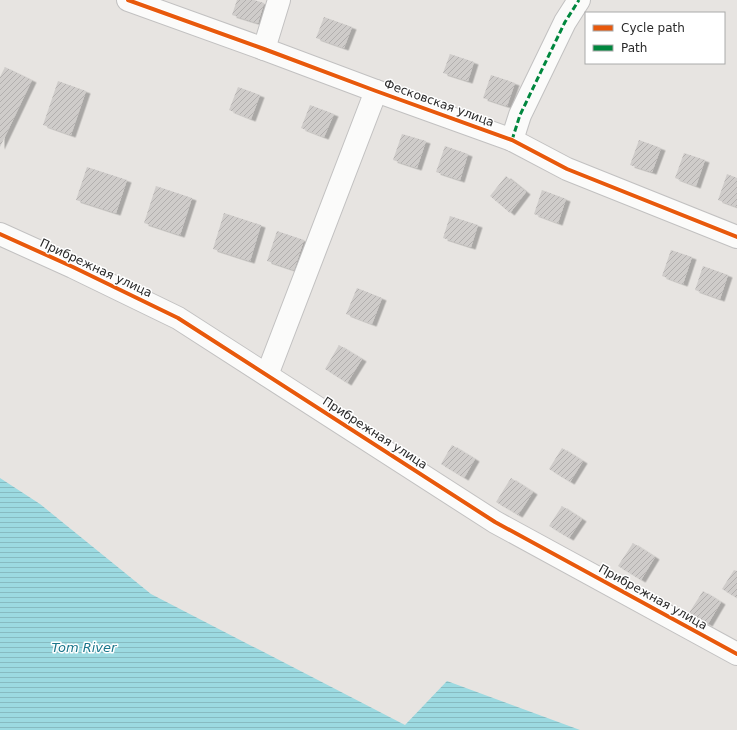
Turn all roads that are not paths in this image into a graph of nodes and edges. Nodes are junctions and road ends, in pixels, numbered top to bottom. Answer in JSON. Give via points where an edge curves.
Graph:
{"nodes":[{"id":1,"x":128,"y":0,"type":"edge"},
{"id":2,"x":279,"y":0,"type":"edge"},
{"id":3,"x":579,"y":0,"type":"edge"},
{"id":4,"x":264,"y":49,"type":"junction"},
{"id":5,"x":376,"y":91,"type":"junction"},
{"id":6,"x":512,"y":140,"type":"junction"},
{"id":7,"x":0,"y":234,"type":"edge"},
{"id":8,"x":737,"y":237,"type":"edge"},
{"id":9,"x":267,"y":375,"type":"junction"},
{"id":10,"x":737,"y":654,"type":"edge"}],
"edges":[{"from":1,"to":4,"type":"street","name":"Фесковская улица"},
{"from":2,"to":4,"type":"street"},
{"from":3,"to":6,"type":"street","via":[[565,22],[520,115]]},
{"from":4,"to":5,"type":"street","name":"Фесковская улица"},
{"from":5,"to":6,"type":"street","name":"Фесковская улица"},
{"from":5,"to":9,"type":"street"},
{"from":6,"to":8,"type":"street","name":"Фесковская улица","via":[[567,169]]},
{"from":7,"to":9,"type":"street","name":"Прибрежная улица","via":[[178,318]]},
{"from":9,"to":10,"type":"street","name":"Прибрежная улица","via":[[495,522]]}]}
